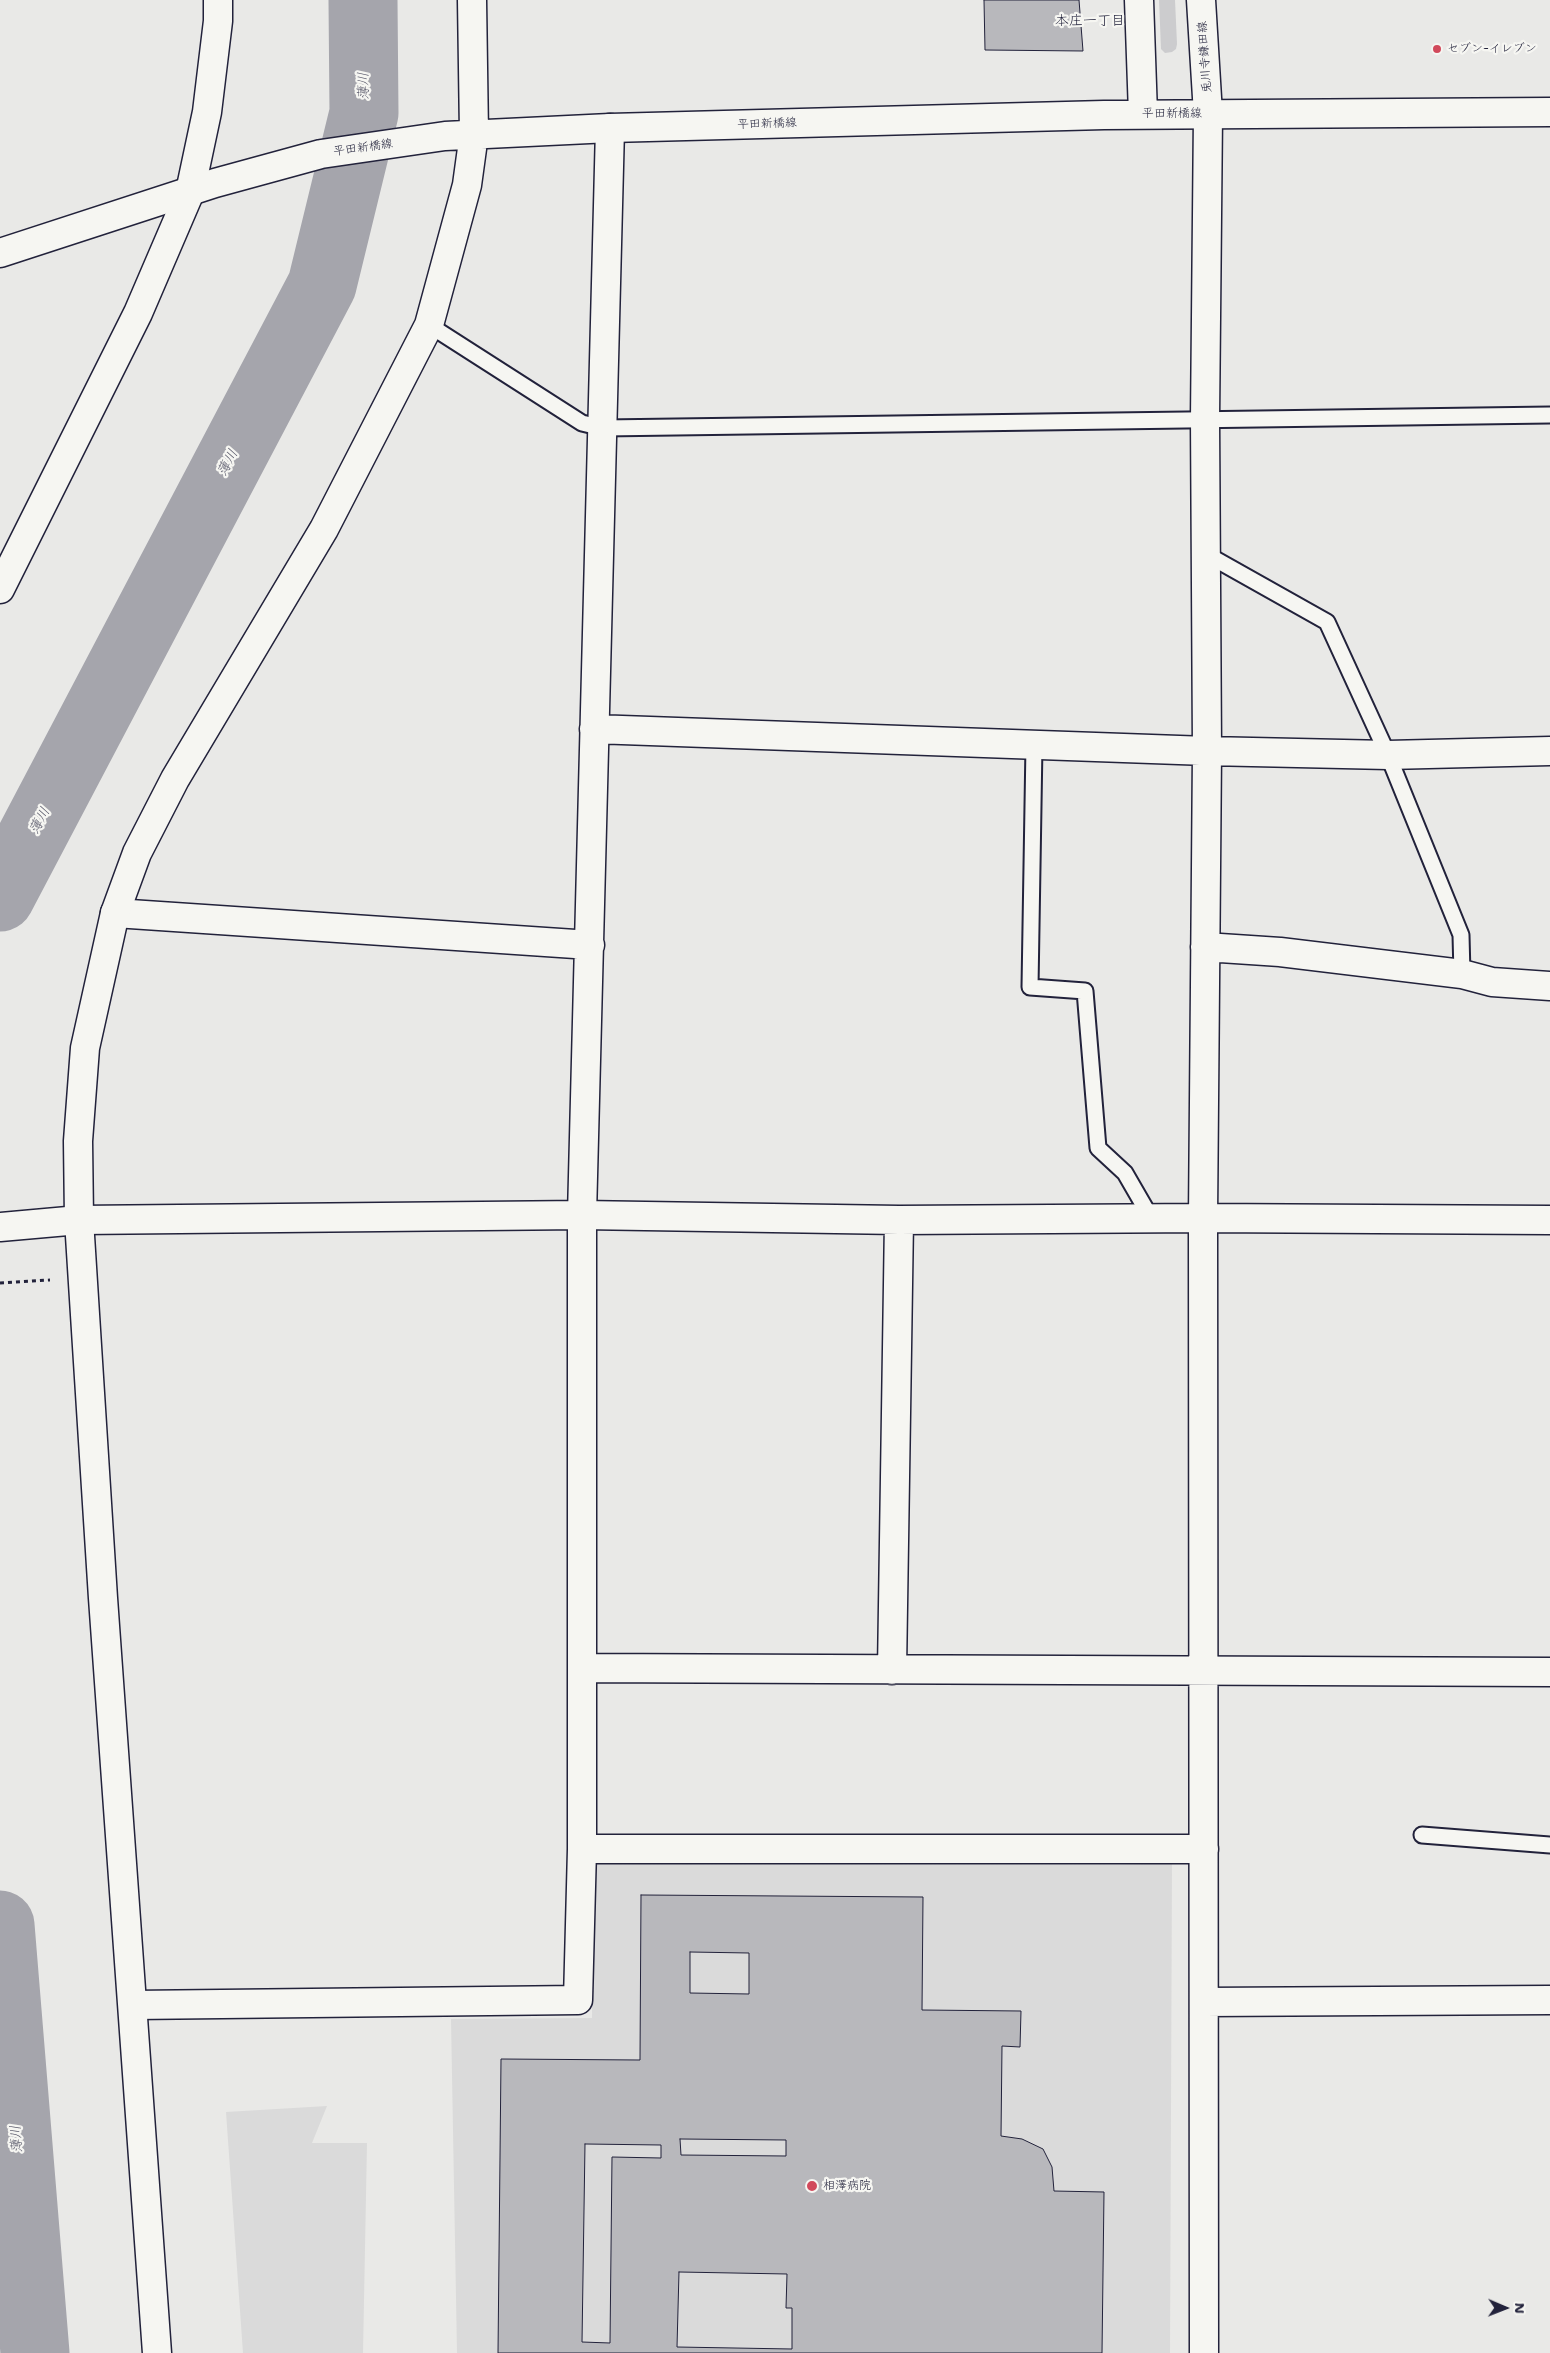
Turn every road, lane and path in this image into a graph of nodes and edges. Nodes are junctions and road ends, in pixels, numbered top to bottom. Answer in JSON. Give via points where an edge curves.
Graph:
{"nodes":[{"id":1,"x":218,"y":0,"type":"edge"},
{"id":2,"x":472,"y":0,"type":"edge"},
{"id":3,"x":1139,"y":0,"type":"edge"},
{"id":4,"x":1201,"y":0,"type":"edge"},
{"id":5,"x":1550,"y":112,"type":"edge"},
{"id":6,"x":1143,"y":114,"type":"junction"},
{"id":7,"x":1208,"y":114,"type":"junction"},
{"id":8,"x":610,"y":128,"type":"junction"},
{"id":9,"x":474,"y":134,"type":"junction"},
{"id":10,"x":190,"y":192,"type":"junction"},
{"id":11,"x":0,"y":253,"type":"edge"},
{"id":12,"x":429,"y":325,"type":"junction"},
{"id":13,"x":1550,"y":415,"type":"edge"},
{"id":14,"x":1205,"y":420,"type":"junction"},
{"id":15,"x":603,"y":428,"type":"junction"},
{"id":16,"x":1206,"y":554,"type":"junction"},
{"id":17,"x":0,"y":589,"type":"edge"},
{"id":18,"x":594,"y":729,"type":"junction"},
{"id":19,"x":1034,"y":745,"type":"junction"},
{"id":20,"x":1207,"y":751,"type":"junction"},
{"id":21,"x":1550,"y":751,"type":"edge"},
{"id":22,"x":1388,"y":755,"type":"junction"},
{"id":23,"x":115,"y":913,"type":"junction"},
{"id":24,"x":590,"y":946,"type":"junction"},
{"id":25,"x":1205,"y":947,"type":"junction"},
{"id":26,"x":1462,"y":974,"type":"junction"},
{"id":27,"x":1550,"y":986,"type":"edge"},
{"id":28,"x":582,"y":1215,"type":"junction"},
{"id":29,"x":1151,"y":1218,"type":"junction"},
{"id":30,"x":1203,"y":1218,"type":"junction"},
{"id":31,"x":79,"y":1220,"type":"junction"},
{"id":32,"x":899,"y":1220,"type":"junction"},
{"id":33,"x":1550,"y":1220,"type":"edge"},
{"id":34,"x":0,"y":1227,"type":"edge"},
{"id":35,"x":53,"y":1279,"type":"dead end"},
{"id":36,"x":0,"y":1283,"type":"edge"},
{"id":37,"x":582,"y":1668,"type":"junction"},
{"id":38,"x":892,"y":1670,"type":"junction"},
{"id":39,"x":1204,"y":1672,"type":"junction"},
{"id":40,"x":1550,"y":1672,"type":"edge"},
{"id":41,"x":1422,"y":1835,"type":"dead end"},
{"id":42,"x":1550,"y":1845,"type":"edge"},
{"id":43,"x":582,"y":1849,"type":"junction"},
{"id":44,"x":1204,"y":1849,"type":"junction"},
{"id":45,"x":1550,"y":2000,"type":"edge"},
{"id":46,"x":1204,"y":2002,"type":"junction"},
{"id":47,"x":133,"y":2005,"type":"junction"},
{"id":48,"x":157,"y":2353,"type":"edge"},
{"id":49,"x":1204,"y":2353,"type":"edge"}],
"edges":[{"from":1,"to":10,"type":"street","via":[[207,112]]},
{"from":2,"to":9,"type":"street"},
{"from":3,"to":6,"type":"street"},
{"from":4,"to":7,"type":"street","name":"兎川寺鎌田線"},
{"from":5,"to":7,"type":"street","name":"平田新橋線"},
{"from":6,"to":7,"type":"street","name":"平田新橋線"},
{"from":6,"to":8,"type":"street","name":"平田新橋線"},
{"from":7,"to":14,"type":"street","name":"兎川寺鎌田線"},
{"from":8,"to":9,"type":"street","name":"平田新橋線"},
{"from":8,"to":15,"type":"street"},
{"from":9,"to":10,"type":"street","name":"平田新橋線","via":[[321,154]]},
{"from":9,"to":12,"type":"street","via":[[467,185]]},
{"from":10,"to":11,"type":"street","name":"平田新橋線"},
{"from":10,"to":17,"type":"street","via":[[138,313]]},
{"from":12,"to":15,"type":"lane","via":[[582,423]]},
{"from":12,"to":23,"type":"street","via":[[324,529],[175,779],[137,853]]},
{"from":13,"to":14,"type":"lane"},
{"from":14,"to":15,"type":"lane"},
{"from":14,"to":16,"type":"street","name":"兎川寺鎌田線"},
{"from":15,"to":18,"type":"street"},
{"from":16,"to":20,"type":"street","name":"兎川寺鎌田線"},
{"from":16,"to":22,"type":"lane","via":[[1327,622]]},
{"from":18,"to":19,"type":"street"},
{"from":18,"to":24,"type":"street"},
{"from":19,"to":20,"type":"street"},
{"from":19,"to":29,"type":"lane","via":[[1030,987],[1085,991],[1098,1148],[1125,1173]]},
{"from":20,"to":22,"type":"street"},
{"from":20,"to":25,"type":"street","name":"兎川寺鎌田線"},
{"from":21,"to":22,"type":"street"},
{"from":22,"to":26,"type":"lane","via":[[1461,935]]},
{"from":23,"to":24,"type":"street"},
{"from":23,"to":31,"type":"street","via":[[85,1048],[78,1141]]},
{"from":24,"to":28,"type":"street"},
{"from":25,"to":26,"type":"street","via":[[1280,952]]},
{"from":25,"to":30,"type":"street","name":"兎川寺鎌田線"},
{"from":26,"to":27,"type":"street","via":[[1492,982]]},
{"from":28,"to":31,"type":"street"},
{"from":28,"to":32,"type":"street"},
{"from":28,"to":37,"type":"street"},
{"from":29,"to":30,"type":"street"},
{"from":29,"to":32,"type":"street"},
{"from":30,"to":33,"type":"street"},
{"from":30,"to":39,"type":"street","name":"兎川寺鎌田線"},
{"from":31,"to":34,"type":"street"},
{"from":31,"to":47,"type":"street"},
{"from":32,"to":38,"type":"street"},
{"from":35,"to":36,"type":"path"},
{"from":37,"to":38,"type":"street"},
{"from":37,"to":43,"type":"street"},
{"from":38,"to":39,"type":"street"},
{"from":39,"to":40,"type":"street"},
{"from":39,"to":44,"type":"street","name":"兎川寺鎌田線"},
{"from":41,"to":42,"type":"lane"},
{"from":43,"to":44,"type":"street"},
{"from":43,"to":47,"type":"street","via":[[578,2000]]},
{"from":44,"to":46,"type":"street","name":"兎川寺鎌田線"},
{"from":45,"to":46,"type":"street"},
{"from":46,"to":49,"type":"street","name":"兎川寺鎌田線"},
{"from":47,"to":48,"type":"street"}]}
